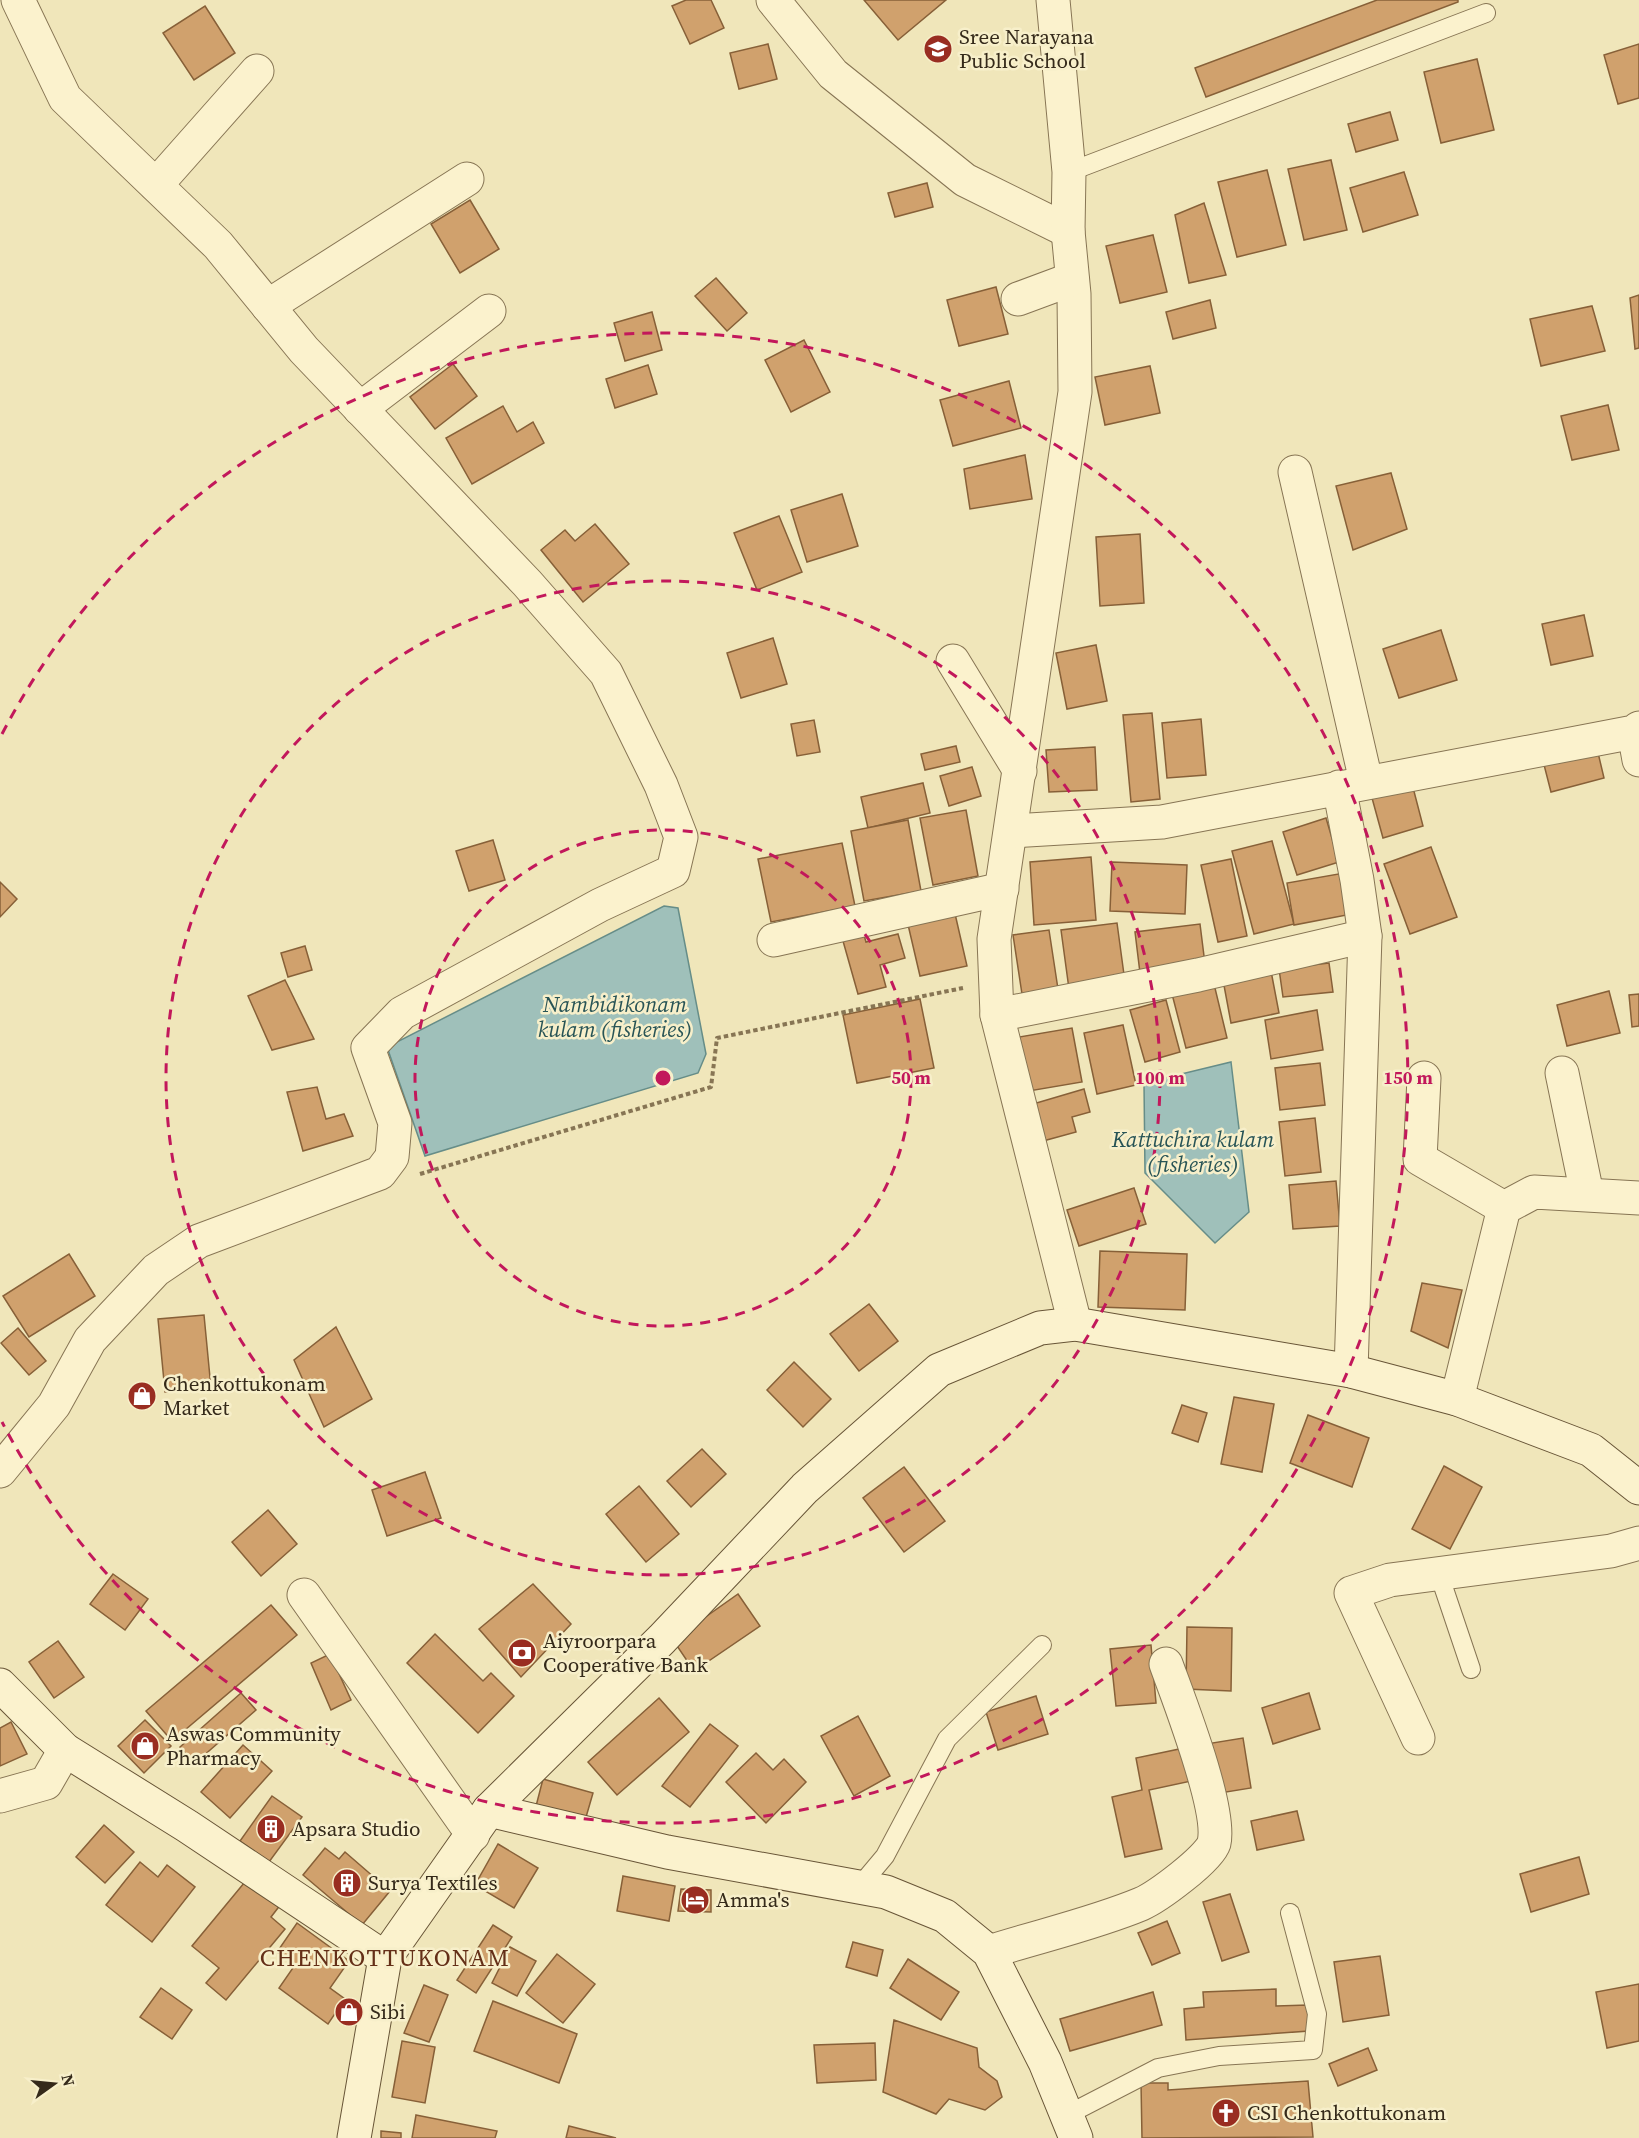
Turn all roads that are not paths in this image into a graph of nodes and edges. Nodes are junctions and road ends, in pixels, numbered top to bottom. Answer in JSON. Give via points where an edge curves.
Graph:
{"nodes":[{"id":1,"x":18,"y":0,"type":"edge"},
{"id":2,"x":772,"y":0,"type":"edge"},
{"id":3,"x":1055,"y":3,"type":"edge"},
{"id":4,"x":1486,"y":14,"type":"dead end"},
{"id":5,"x":257,"y":70,"type":"dead end"},
{"id":6,"x":1069,"y":172,"type":"junction"},
{"id":7,"x":467,"y":179,"type":"dead end"},
{"id":8,"x":156,"y":185,"type":"junction"},
{"id":9,"x":1068,"y":231,"type":"junction"},
{"id":10,"x":1072,"y":279,"type":"junction"},
{"id":11,"x":1018,"y":299,"type":"dead end"},
{"id":12,"x":268,"y":306,"type":"junction"},
{"id":13,"x":489,"y":311,"type":"dead end"},
{"id":14,"x":360,"y":409,"type":"junction"},
{"id":15,"x":1295,"y":472,"type":"dead end"},
{"id":16,"x":952,"y":661,"type":"dead end"},
{"id":17,"x":1637,"y":740,"type":"edge"},
{"id":18,"x":1020,"y":771,"type":"junction"},
{"id":19,"x":1353,"y":784,"type":"junction"},
{"id":20,"x":1011,"y":831,"type":"junction"},
{"id":21,"x":1002,"y":889,"type":"junction"},
{"id":22,"x":1365,"y":936,"type":"junction"},
{"id":23,"x":774,"y":940,"type":"dead end"},
{"id":24,"x":997,"y":1014,"type":"junction"},
{"id":25,"x":1562,"y":1073,"type":"dead end"},
{"id":26,"x":1424,"y":1078,"type":"dead end"},
{"id":27,"x":1587,"y":1194,"type":"junction"},
{"id":28,"x":1639,"y":1198,"type":"edge"},
{"id":29,"x":1504,"y":1208,"type":"junction"},
{"id":30,"x":1075,"y":1324,"type":"junction"},
{"id":31,"x":1351,"y":1371,"type":"junction"},
{"id":32,"x":1457,"y":1399,"type":"junction"},
{"id":33,"x":0,"y":1471,"type":"edge"},
{"id":34,"x":1639,"y":1488,"type":"edge"},
{"id":35,"x":1639,"y":1543,"type":"edge"},
{"id":36,"x":1439,"y":1574,"type":"junction"},
{"id":37,"x":304,"y":1595,"type":"dead end"},
{"id":38,"x":1042,"y":1645,"type":"dead end"},
{"id":39,"x":1166,"y":1664,"type":"dead end"},
{"id":40,"x":1471,"y":1669,"type":"dead end"},
{"id":41,"x":0,"y":1685,"type":"edge"},
{"id":42,"x":1418,"y":1738,"type":"dead end"},
{"id":43,"x":65,"y":1750,"type":"junction"},
{"id":44,"x":0,"y":1796,"type":"edge"},
{"id":45,"x":481,"y":1822,"type":"junction"},
{"id":46,"x":859,"y":1887,"type":"junction"},
{"id":47,"x":1290,"y":1913,"type":"dead end"},
{"id":48,"x":989,"y":1952,"type":"junction"},
{"id":49,"x":385,"y":1958,"type":"junction"},
{"id":50,"x":1072,"y":2126,"type":"edge"},
{"id":51,"x":354,"y":2138,"type":"edge"}],
"edges":[{"from":1,"to":8,"type":"street","via":[[65,98]]},
{"from":2,"to":9,"type":"street","via":[[833,74],[965,180]]},
{"from":3,"to":6,"type":"street"},
{"from":4,"to":6,"type":"lane"},
{"from":5,"to":8,"type":"street"},
{"from":6,"to":9,"type":"street"},
{"from":7,"to":12,"type":"street"},
{"from":8,"to":12,"type":"street","via":[[218,245]]},
{"from":9,"to":10,"type":"street"},
{"from":10,"to":11,"type":"street"},
{"from":10,"to":18,"type":"street","via":[[1075,392]]},
{"from":12,"to":14,"type":"street"},
{"from":13,"to":14,"type":"street"},
{"from":14,"to":33,"type":"street","via":[[519,574],[606,673],[661,785],[681,837],[673,871],[600,905],[402,1013],[368,1048],[395,1123],[392,1158],[380,1173],[199,1241],[156,1270],[90,1340],[54,1405]]},
{"from":15,"to":19,"type":"street"},
{"from":16,"to":18,"type":"street"},
{"from":17,"to":19,"type":"street"},
{"from":18,"to":20,"type":"street"},
{"from":19,"to":20,"type":"street","via":[[1162,822]]},
{"from":19,"to":22,"type":"street","via":[[1357,879]]},
{"from":20,"to":21,"type":"street"},
{"from":21,"to":23,"type":"street"},
{"from":21,"to":24,"type":"street","via":[[994,939]]},
{"from":22,"to":24,"type":"street","via":[[1198,975]]},
{"from":22,"to":31,"type":"street"},
{"from":24,"to":30,"type":"street"},
{"from":25,"to":27,"type":"street"},
{"from":26,"to":29,"type":"street","via":[[1420,1159]]},
{"from":27,"to":28,"type":"street"},
{"from":27,"to":29,"type":"street","via":[[1534,1192]]},
{"from":29,"to":32,"type":"street"},
{"from":30,"to":31,"type":"street"},
{"from":30,"to":45,"type":"street","via":[[1040,1328],[939,1370],[805,1488]]},
{"from":31,"to":32,"type":"street"},
{"from":32,"to":34,"type":"street","via":[[1591,1450]]},
{"from":35,"to":36,"type":"street","via":[[1611,1551]]},
{"from":36,"to":40,"type":"lane"},
{"from":36,"to":42,"type":"street","via":[[1390,1580],[1351,1593]]},
{"from":37,"to":45,"type":"street"},
{"from":38,"to":46,"type":"lane","via":[[947,1739],[885,1856]]},
{"from":39,"to":48,"type":"street","via":[[1196,1747],[1214,1823],[1214,1844],[1206,1857],[1143,1903]]},
{"from":41,"to":43,"type":"street"},
{"from":43,"to":44,"type":"street","via":[[46,1783]]},
{"from":43,"to":49,"type":"street"},
{"from":45,"to":46,"type":"street"},
{"from":45,"to":49,"type":"street"},
{"from":46,"to":48,"type":"street","via":[[886,1892],[945,1916]]},
{"from":47,"to":50,"type":"lane","via":[[1317,2014],[1313,2050],[1220,2056],[1158,2068]]},
{"from":48,"to":50,"type":"street","via":[[1045,2062]]},
{"from":49,"to":51,"type":"street"}]}
